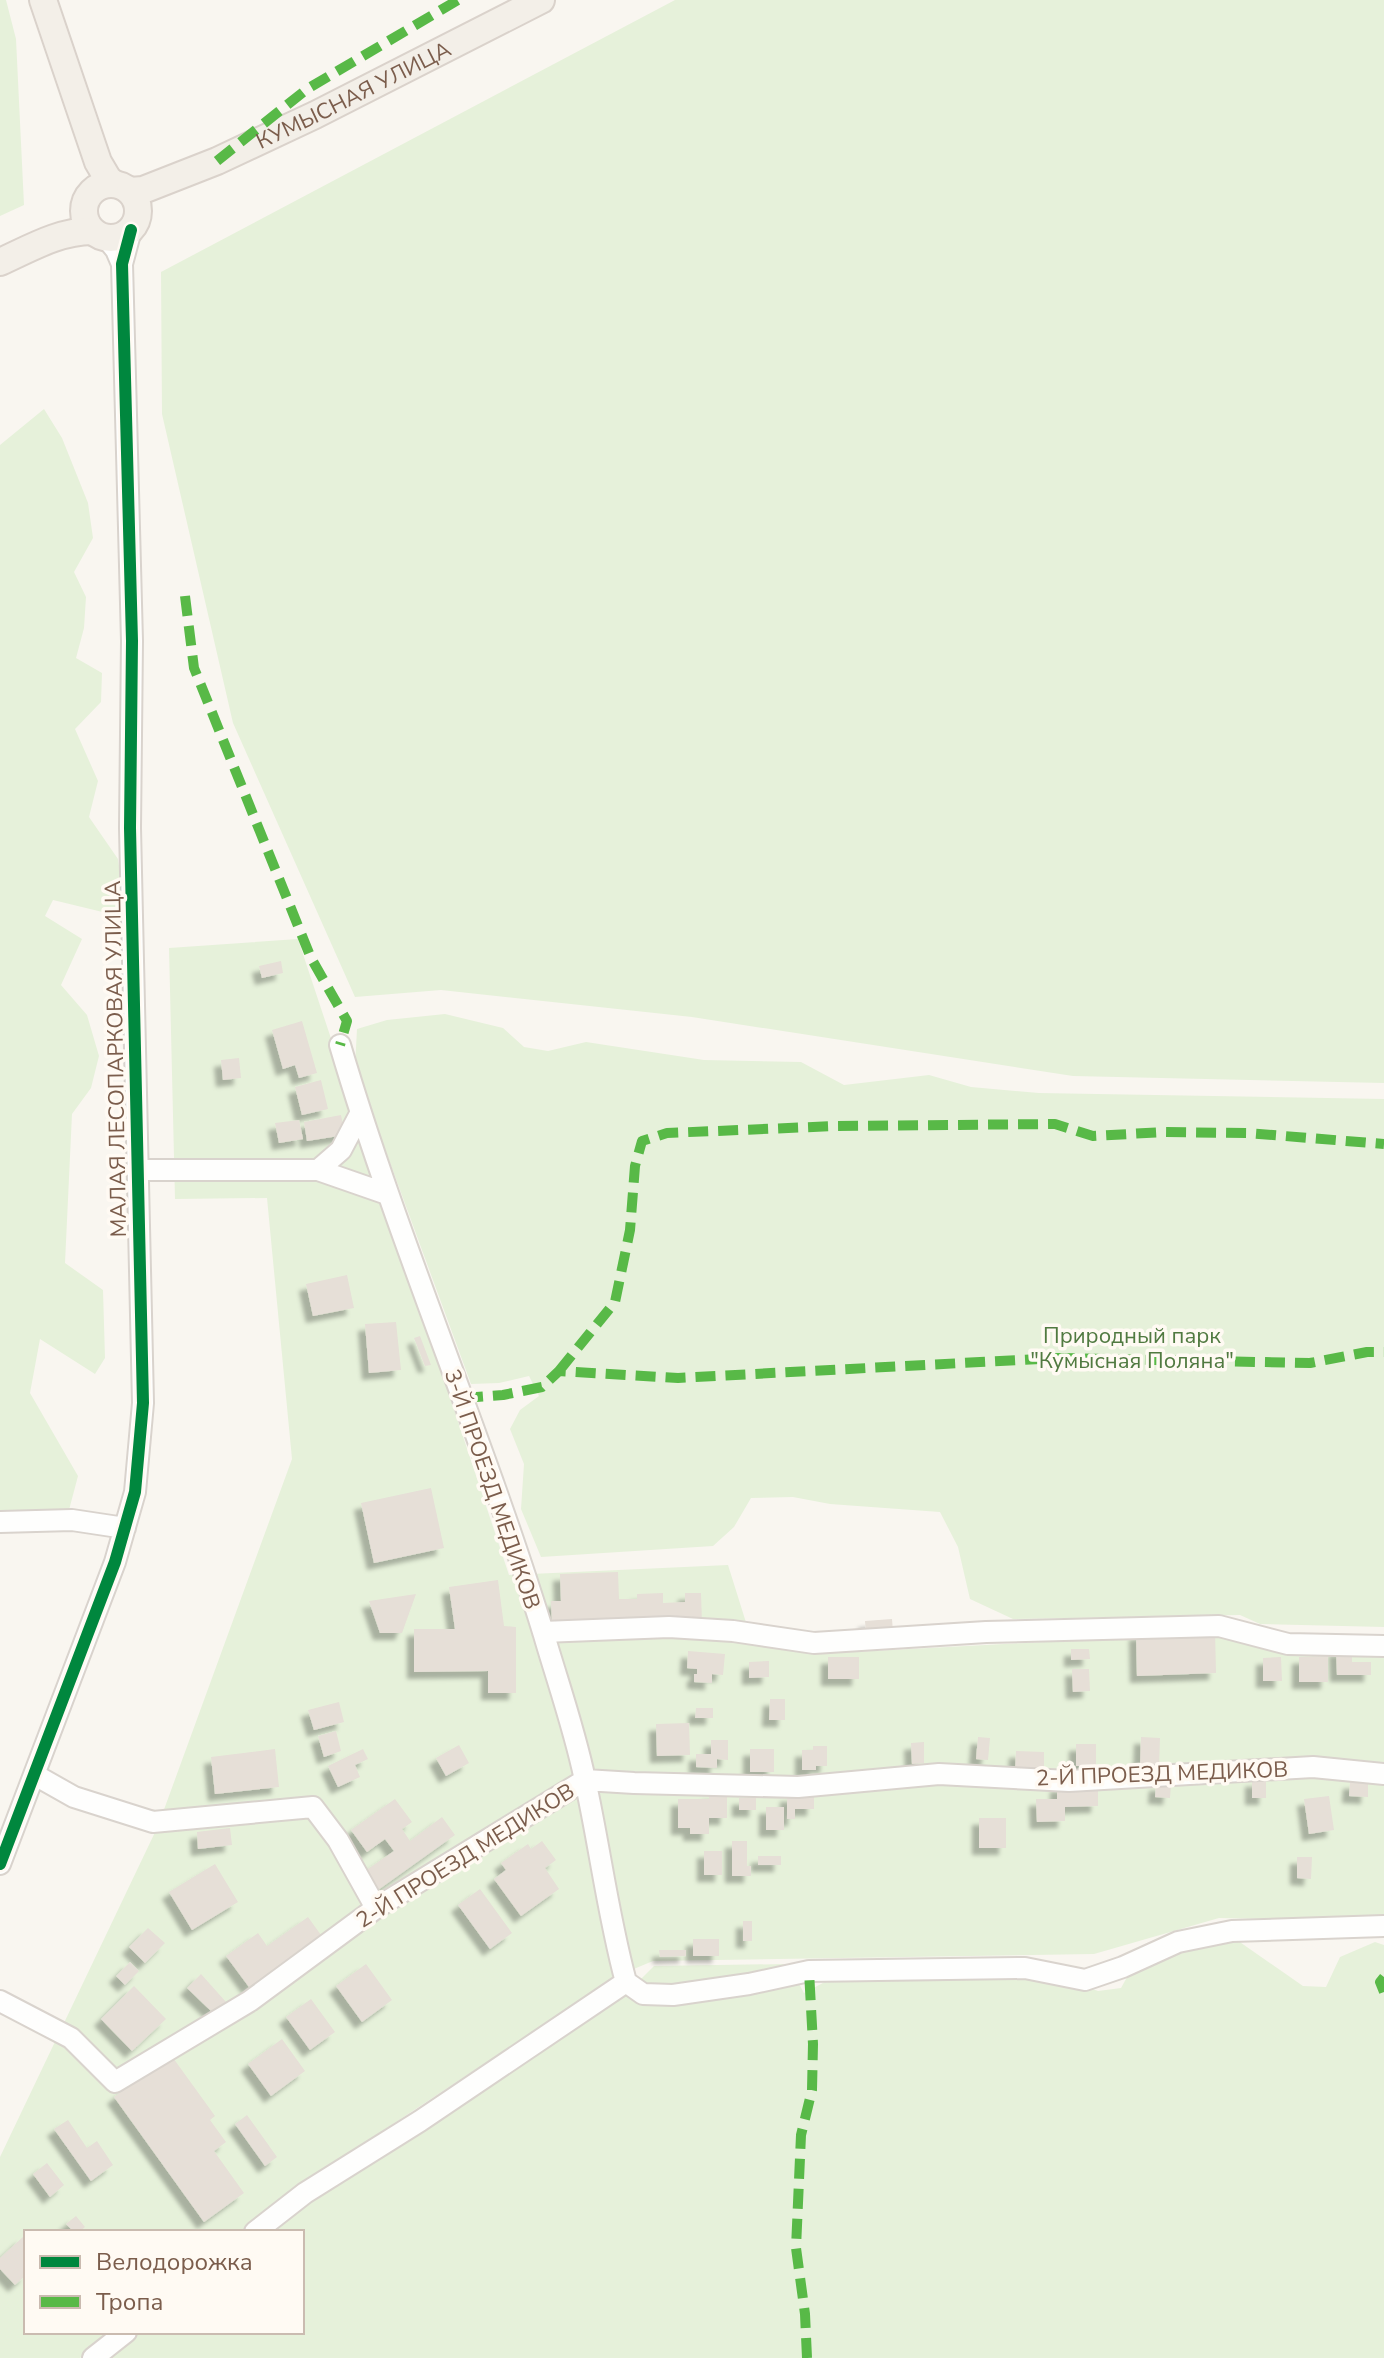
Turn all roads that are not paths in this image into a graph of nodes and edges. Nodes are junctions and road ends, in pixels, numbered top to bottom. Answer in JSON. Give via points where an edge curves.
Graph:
{"nodes":[{"id":1,"x":43,"y":0,"type":"edge"},
{"id":2,"x":541,"y":0,"type":"edge"},
{"id":3,"x":110,"y":204,"type":"junction"},
{"id":4,"x":0,"y":262,"type":"edge"},
{"id":5,"x":340,"y":1045,"type":"dead end"},
{"id":6,"x":360,"y":1114,"type":"junction"},
{"id":7,"x":137,"y":1170,"type":"junction"},
{"id":8,"x":318,"y":1170,"type":"junction"},
{"id":9,"x":387,"y":1194,"type":"junction"},
{"id":10,"x":0,"y":1522,"type":"edge"},
{"id":11,"x":125,"y":1528,"type":"junction"},
{"id":12,"x":543,"y":1632,"type":"junction"},
{"id":13,"x":1384,"y":1646,"type":"edge"},
{"id":14,"x":1384,"y":1774,"type":"edge"},
{"id":15,"x":35,"y":1775,"type":"junction"},
{"id":16,"x":585,"y":1780,"type":"junction"},
{"id":17,"x":0,"y":1864,"type":"edge"},
{"id":18,"x":376,"y":1908,"type":"junction"},
{"id":19,"x":1384,"y":1926,"type":"edge"},
{"id":20,"x":626,"y":1982,"type":"junction"},
{"id":21,"x":0,"y":2001,"type":"edge"},
{"id":22,"x":258,"y":2230,"type":"edge"},
{"id":23,"x":123,"y":2334,"type":"edge"},
{"id":24,"x":93,"y":2358,"type":"edge"}],
"edges":[{"from":1,"to":3,"type":"main road"},
{"from":2,"to":3,"type":"main road","name":"КУМЫСНАЯ УЛИЦА","via":[[315,115]]},
{"from":3,"to":4,"type":"main road","via":[[78,231]]},
{"from":3,"to":7,"type":"street","name":"МАЛАЯ ЛЕСОПАРКОВАЯ УЛИЦА","via":[[122,264],[132,626]]},
{"from":5,"to":6,"type":"street","name":"3-Й ПРОЕЗД МЕДИКОВ"},
{"from":6,"to":8,"type":"street","via":[[341,1150]]},
{"from":6,"to":9,"type":"street","name":"3-Й ПРОЕЗД МЕДИКОВ"},
{"from":7,"to":8,"type":"street"},
{"from":7,"to":11,"type":"street","name":"МАЛАЯ ЛЕСОПАРКОВАЯ УЛИЦА","via":[[143,1403],[135,1492]]},
{"from":8,"to":9,"type":"street"},
{"from":9,"to":12,"type":"street","name":"3-Й ПРОЕЗД МЕДИКОВ"},
{"from":10,"to":11,"type":"street","via":[[72,1520]]},
{"from":11,"to":15,"type":"street","name":"МАЛАЯ ЛЕСОПАРКОВАЯ УЛИЦА"},
{"from":12,"to":13,"type":"street","name":"3-Й ПРОЕЗД МЕДИКОВ","via":[[669,1627],[814,1643],[1219,1626],[1288,1644]]},
{"from":12,"to":16,"type":"street"},
{"from":14,"to":16,"type":"street","name":"2-Й ПРОЕЗД МЕДИКОВ","via":[[1313,1767],[1069,1781],[939,1774],[798,1787]]},
{"from":15,"to":17,"type":"street","name":"МАЛАЯ ЛЕСОПАРКОВАЯ УЛИЦА"},
{"from":15,"to":18,"type":"street","via":[[74,1797],[153,1822],[313,1807]]},
{"from":16,"to":18,"type":"street","name":"2-Й ПРОЕЗД МЕДИКОВ"},
{"from":16,"to":20,"type":"street"},
{"from":18,"to":21,"type":"street","name":"2-Й ПРОЕЗД МЕДИКОВ","via":[[250,2001],[115,2082],[71,2038]]},
{"from":19,"to":20,"type":"street","via":[[1232,1931],[1178,1942],[1085,1980],[1025,1968],[809,1971],[673,1995],[643,1994]]},
{"from":20,"to":22,"type":"street","via":[[305,2193]]},
{"from":23,"to":24,"type":"street"}]}
